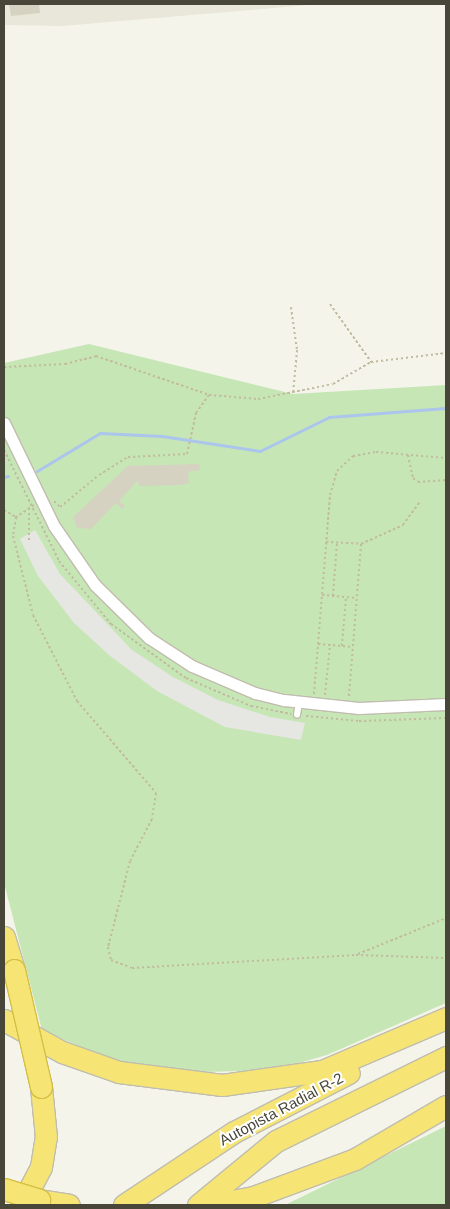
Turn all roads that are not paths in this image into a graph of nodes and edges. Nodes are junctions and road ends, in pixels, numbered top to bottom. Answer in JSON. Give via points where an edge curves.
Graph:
{"nodes":[{"id":1,"x":4,"y":423,"type":"edge"},
{"id":2,"x":299,"y":702,"type":"junction"},
{"id":3,"x":446,"y":704,"type":"edge"},
{"id":4,"x":297,"y":715,"type":"road end"},
{"id":5,"x":4,"y":937,"type":"edge"},
{"id":6,"x":446,"y":1018,"type":"edge"},
{"id":7,"x":4,"y":1020,"type":"edge"},
{"id":8,"x":446,"y":1025,"type":"edge"},
{"id":9,"x":446,"y":1057,"type":"edge"},
{"id":10,"x":446,"y":1106,"type":"edge"},
{"id":11,"x":4,"y":1189,"type":"edge"},
{"id":12,"x":21,"y":1205,"type":"edge"},
{"id":13,"x":69,"y":1205,"type":"edge"},
{"id":14,"x":124,"y":1205,"type":"edge"},
{"id":15,"x":198,"y":1205,"type":"edge"},
{"id":16,"x":210,"y":1205,"type":"edge"}],
"edges":[{"from":1,"to":2,"type":"street","via":[[70,553],[120,614],[149,638],[224,681],[255,693]]},
{"from":2,"to":3,"type":"street","via":[[348,707]]},
{"from":2,"to":4,"type":"lane"},
{"from":5,"to":12,"type":"highway","bridge":true,"via":[[41,1087],[46,1136],[41,1167]]},
{"from":6,"to":7,"type":"highway","name":"Autopista Radial R-2","via":[[322,1071],[222,1085],[119,1072],[62,1052]]},
{"from":8,"to":14,"type":"highway","name":"Autopista Radial R-2","via":[[234,1132]]},
{"from":9,"to":15,"type":"highway","via":[[276,1141]]},
{"from":10,"to":16,"type":"highway","via":[[355,1159],[253,1197]]},
{"from":11,"to":13,"type":"highway","bridge":true}]}
